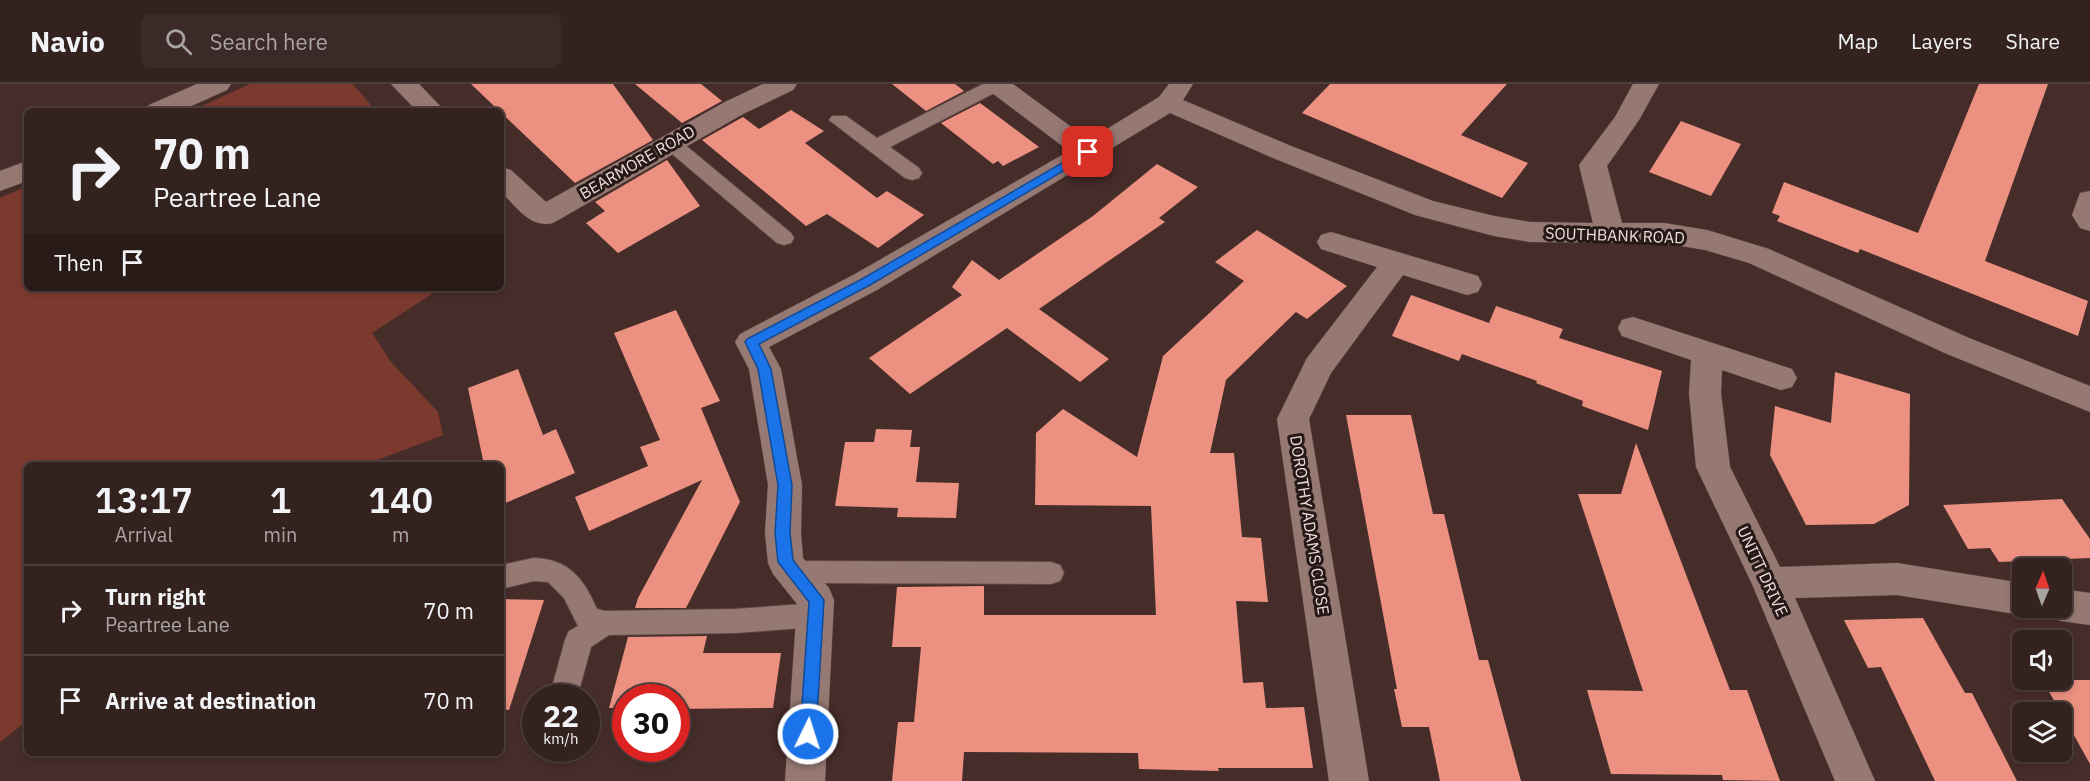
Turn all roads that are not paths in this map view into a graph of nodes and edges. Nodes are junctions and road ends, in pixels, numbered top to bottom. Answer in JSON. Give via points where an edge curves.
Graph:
{"nodes":[{"id":1,"x":218,"y":84,"type":"edge"},
{"id":2,"x":404,"y":84,"type":"edge"},
{"id":3,"x":784,"y":84,"type":"edge"},
{"id":4,"x":997,"y":84,"type":"edge"},
{"id":5,"x":1646,"y":84,"type":"edge"},
{"id":6,"x":1175,"y":94,"type":"edge"},
{"id":7,"x":165,"y":108,"type":"edge"},
{"id":8,"x":429,"y":108,"type":"edge"},
{"id":9,"x":839,"y":120,"type":"dead end"},
{"id":10,"x":671,"y":143,"type":"junction"},
{"id":11,"x":877,"y":146,"type":"junction"},
{"id":12,"x":1088,"y":152,"type":"junction"},
{"id":13,"x":24,"y":171,"type":"edge"},
{"id":14,"x":912,"y":173,"type":"dead end"},
{"id":15,"x":504,"y":179,"type":"edge"},
{"id":16,"x":0,"y":182,"type":"edge"},
{"id":17,"x":2090,"y":200,"type":"edge"},
{"id":18,"x":2090,"y":221,"type":"edge"},
{"id":19,"x":1610,"y":233,"type":"junction"},
{"id":20,"x":784,"y":238,"type":"dead end"},
{"id":21,"x":1330,"y":242,"type":"dead end"},
{"id":22,"x":1397,"y":262,"type":"junction"},
{"id":23,"x":1467,"y":284,"type":"dead end"},
{"id":24,"x":1633,"y":328,"type":"dead end"},
{"id":25,"x":1707,"y":354,"type":"junction"},
{"id":26,"x":1781,"y":378,"type":"dead end"},
{"id":27,"x":2090,"y":399,"type":"edge"},
{"id":28,"x":793,"y":572,"type":"junction"},
{"id":29,"x":1051,"y":573,"type":"dead end"},
{"id":30,"x":504,"y":576,"type":"edge"},
{"id":31,"x":1770,"y":583,"type":"junction"},
{"id":32,"x":2012,"y":597,"type":"edge"},
{"id":33,"x":2072,"y":607,"type":"edge"},
{"id":34,"x":2090,"y":609,"type":"edge"},
{"id":35,"x":817,"y":615,"type":"junction"},
{"id":36,"x":605,"y":623,"type":"junction"},
{"id":37,"x":567,"y":684,"type":"edge"},
{"id":38,"x":805,"y":781,"type":"edge"},
{"id":39,"x":1349,"y":781,"type":"edge"},
{"id":40,"x":1855,"y":781,"type":"edge"}],
"edges":[{"from":1,"to":7,"type":"street"},
{"from":2,"to":8,"type":"street"},
{"from":3,"to":10,"type":"street","name":"BEARMORE ROAD"},
{"from":4,"to":11,"type":"lane"},
{"from":4,"to":12,"type":"street"},
{"from":5,"to":19,"type":"street","via":[[1593,165]]},
{"from":6,"to":12,"type":"street"},
{"from":6,"to":19,"type":"street","name":"SOUTHBANK ROAD","via":[[1282,152],[1425,208],[1530,232]]},
{"from":9,"to":11,"type":"lane"},
{"from":10,"to":15,"type":"street","name":"BEARMORE ROAD","via":[[543,216]]},
{"from":10,"to":20,"type":"lane"},
{"from":11,"to":14,"type":"lane"},
{"from":12,"to":28,"type":"street","via":[[866,282],[751,342],[765,369],[785,485],[786,562]]},
{"from":13,"to":16,"type":"street"},
{"from":17,"to":18,"type":"street","via":[[2086,215]]},
{"from":19,"to":27,"type":"street","name":"SOUTHBANK ROAD","via":[[1664,233],[1707,240],[1759,256],[1958,346]]},
{"from":21,"to":22,"type":"street"},
{"from":22,"to":23,"type":"street"},
{"from":22,"to":39,"type":"street","name":"DOROTHY ADAMS CLOSE","via":[[1318,367],[1293,419]]},
{"from":24,"to":25,"type":"street"},
{"from":25,"to":26,"type":"street"},
{"from":25,"to":31,"type":"street","name":"UNITT DRIVE","via":[[1705,393],[1713,467]]},
{"from":28,"to":29,"type":"lane"},
{"from":28,"to":35,"type":"street","via":[[816,600]]},
{"from":30,"to":36,"type":"lane","via":[[528,568],[563,574],[577,591],[588,619]]},
{"from":31,"to":32,"type":"street","via":[[1897,579]]},
{"from":31,"to":40,"type":"street","name":"UNITT DRIVE"},
{"from":33,"to":34,"type":"street"},
{"from":35,"to":36,"type":"lane"},
{"from":35,"to":38,"type":"street"},
{"from":36,"to":37,"type":"lane","via":[[579,640]]}]}
